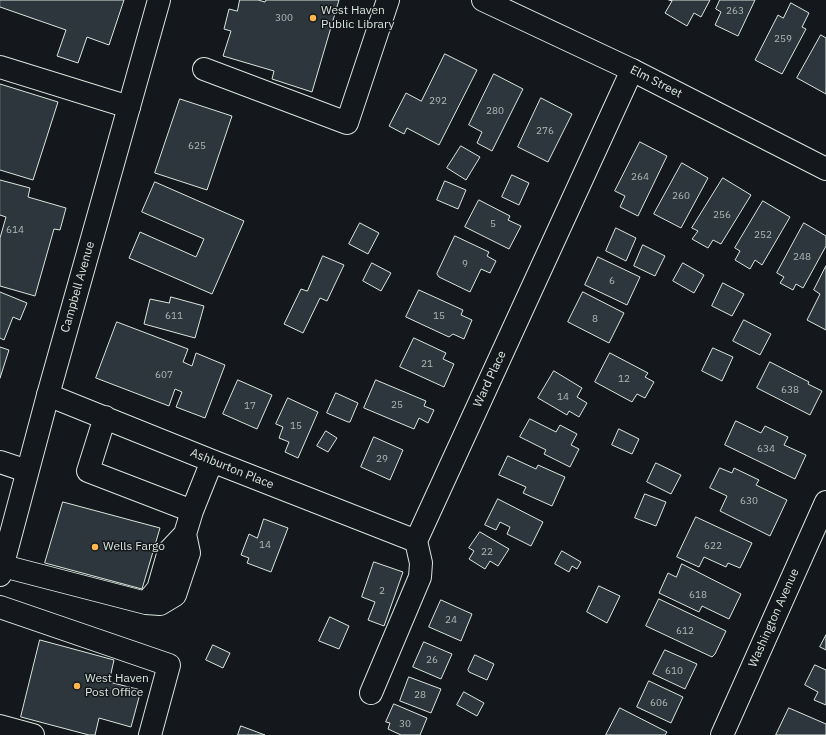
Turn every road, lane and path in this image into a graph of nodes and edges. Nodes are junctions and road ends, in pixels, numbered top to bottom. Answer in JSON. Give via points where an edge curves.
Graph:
{"nodes":[{"id":1,"x":159,"y":0,"type":"edge"},
{"id":2,"x":388,"y":0,"type":"edge"},
{"id":3,"x":483,"y":0,"type":"edge"},
{"id":4,"x":0,"y":67,"type":"edge"},
{"id":5,"x":204,"y":69,"type":"dead end"},
{"id":6,"x":632,"y":70,"type":"junction"},
{"id":7,"x":129,"y":106,"type":"junction"},
{"id":8,"x":826,"y":169,"type":"edge"},
{"id":9,"x":48,"y":395,"type":"junction"},
{"id":10,"x":105,"y":418,"type":"junction"},
{"id":11,"x":212,"y":461,"type":"junction"},
{"id":12,"x":0,"y":462,"type":"edge"},
{"id":13,"x":27,"y":470,"type":"junction"},
{"id":14,"x":826,"y":502,"type":"edge"},
{"id":15,"x":192,"y":511,"type":"junction"},
{"id":16,"x":416,"y":541,"type":"junction"},
{"id":17,"x":2,"y":570,"type":"edge"},
{"id":18,"x":0,"y":607,"type":"edge"},
{"id":19,"x":371,"y":693,"type":"dead end"},
{"id":20,"x":0,"y":726,"type":"edge"},
{"id":21,"x":33,"y":735,"type":"edge"},
{"id":22,"x":150,"y":735,"type":"edge"},
{"id":23,"x":722,"y":735,"type":"edge"}],
"edges":[{"from":1,"to":7,"type":"street","name":"Campbell Avenue"},
{"from":2,"to":5,"type":"street","via":[[347,123]]},
{"from":3,"to":6,"type":"street","name":"Elm Street"},
{"from":4,"to":7,"type":"street"},
{"from":6,"to":8,"type":"street","name":"Elm Street"},
{"from":6,"to":16,"type":"street","name":"Ward Place"},
{"from":7,"to":9,"type":"street","name":"Campbell Avenue"},
{"from":9,"to":10,"type":"street","name":"Ashburton Place"},
{"from":9,"to":13,"type":"street","name":"Campbell Avenue"},
{"from":10,"to":11,"type":"street","name":"Ashburton Place"},
{"from":10,"to":15,"type":"street","via":[[88,471]]},
{"from":11,"to":15,"type":"street"},
{"from":11,"to":16,"type":"street","name":"Ashburton Place"},
{"from":12,"to":13,"type":"street"},
{"from":13,"to":17,"type":"street","name":"Campbell Avenue"},
{"from":14,"to":23,"type":"street","name":"Washington Avenue"},
{"from":15,"to":17,"type":"street","via":[[185,534],[169,551],[158,589],[146,602]]},
{"from":16,"to":19,"type":"street","via":[[421,563],[420,577]]},
{"from":18,"to":22,"type":"street","via":[[169,665]]},
{"from":20,"to":21,"type":"street"}]}
